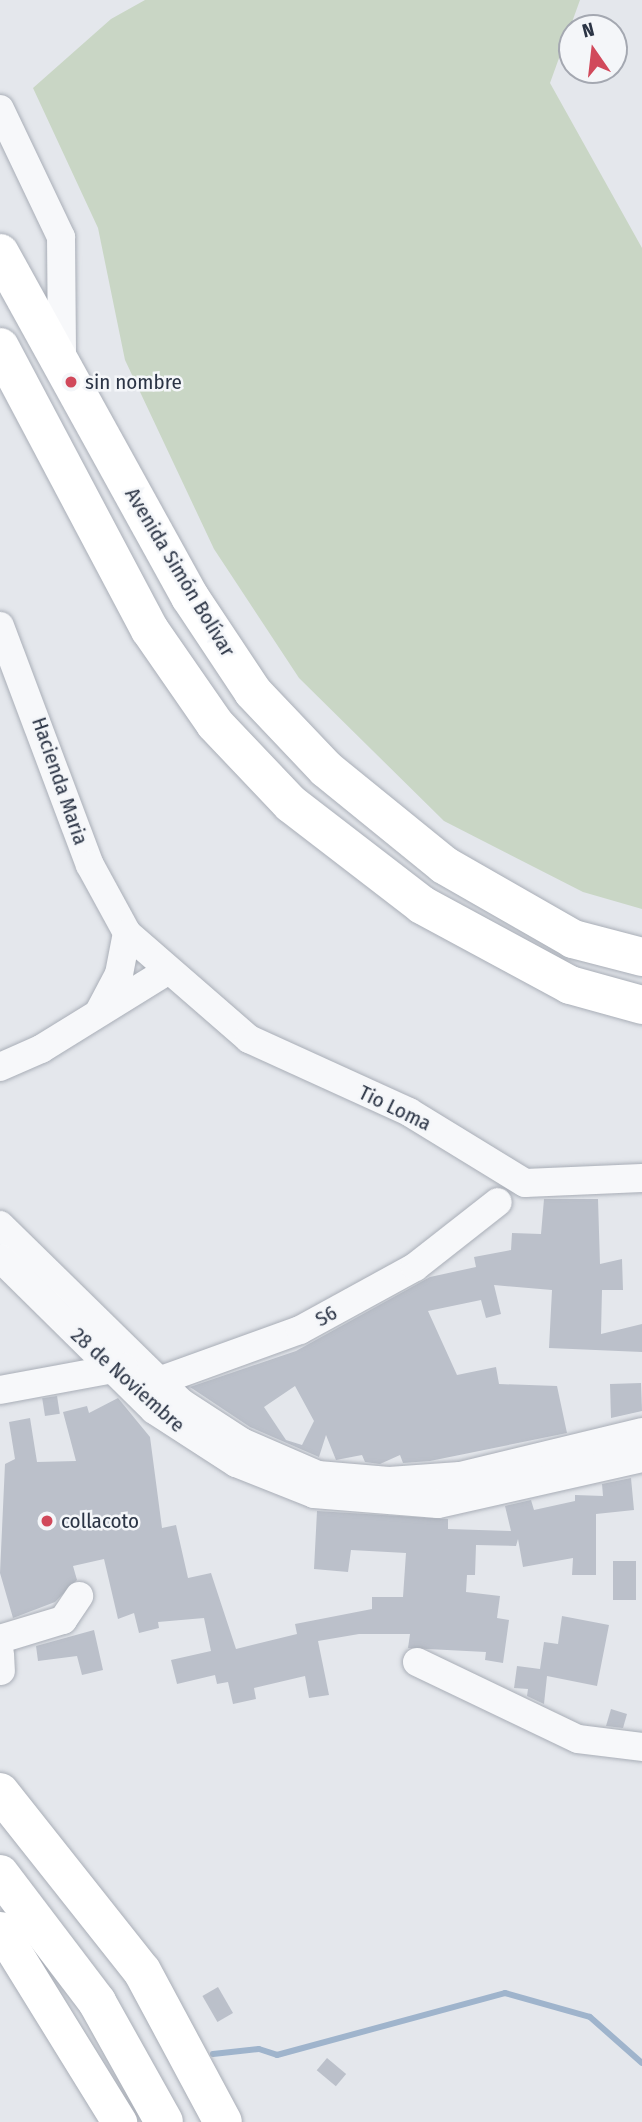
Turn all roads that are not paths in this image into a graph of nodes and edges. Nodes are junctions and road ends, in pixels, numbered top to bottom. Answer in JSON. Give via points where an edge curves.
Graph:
{"nodes":[{"id":1,"x":0,"y":108,"type":"edge"},
{"id":2,"x":0,"y":253,"type":"edge"},
{"id":3,"x":0,"y":347,"type":"edge"},
{"id":4,"x":62,"y":364,"type":"junction"},
{"id":5,"x":0,"y":626,"type":"edge"},
{"id":6,"x":127,"y":933,"type":"junction"},
{"id":7,"x":642,"y":957,"type":"edge"},
{"id":8,"x":169,"y":970,"type":"junction"},
{"id":9,"x":642,"y":1005,"type":"edge"},
{"id":10,"x":100,"y":1010,"type":"junction"},
{"id":11,"x":0,"y":1067,"type":"edge"},
{"id":12,"x":642,"y":1178,"type":"edge"},
{"id":13,"x":498,"y":1202,"type":"dead end"},
{"id":14,"x":0,"y":1225,"type":"edge"},
{"id":15,"x":0,"y":1258,"type":"edge"},
{"id":16,"x":113,"y":1370,"type":"junction"},
{"id":17,"x":143,"y":1378,"type":"junction"},
{"id":18,"x":0,"y":1391,"type":"edge"},
{"id":19,"x":642,"y":1432,"type":"edge"},
{"id":20,"x":642,"y":1458,"type":"edge"},
{"id":21,"x":79,"y":1596,"type":"dead end"},
{"id":22,"x":0,"y":1639,"type":"edge"},
{"id":23,"x":417,"y":1662,"type":"dead end"},
{"id":24,"x":642,"y":1747,"type":"edge"},
{"id":25,"x":0,"y":1792,"type":"edge"},
{"id":26,"x":0,"y":1874,"type":"edge"},
{"id":27,"x":4,"y":1938,"type":"edge"},
{"id":28,"x":217,"y":2109,"type":"edge"},
{"id":29,"x":119,"y":2122,"type":"edge"},
{"id":30,"x":164,"y":2122,"type":"edge"},
{"id":31,"x":240,"y":2122,"type":"edge"}],
"edges":[{"from":1,"to":4,"type":"street","via":[[61,237]]},
{"from":2,"to":4,"type":"highway","name":"Avenida Simón Bolívar"},
{"from":3,"to":9,"type":"highway","via":[[150,629],[215,724],[291,804],[422,905],[570,985]]},
{"from":4,"to":7,"type":"highway","name":"Avenida Simón Bolívar","via":[[190,597],[253,692],[326,769],[444,865],[573,939]]},
{"from":5,"to":6,"type":"street","name":"Hacienda Maria","via":[[90,864]]},
{"from":6,"to":8,"type":"street","name":"Hacienda Maria"},
{"from":6,"to":10,"type":"street","via":[[119,974]]},
{"from":8,"to":10,"type":"street"},
{"from":8,"to":12,"type":"street","name":"Tio Loma","via":[[249,1038],[409,1112],[499,1171],[553,1184]]},
{"from":10,"to":11,"type":"street","via":[[41,1049]]},
{"from":13,"to":17,"type":"street","name":"S6","via":[[415,1267],[300,1330]]},
{"from":14,"to":17,"type":"street"},
{"from":15,"to":16,"type":"street","name":"28 de Noviembre"},
{"from":16,"to":17,"type":"street","name":"S6"},
{"from":16,"to":18,"type":"street","name":"S6"},
{"from":17,"to":19,"type":"street","via":[[242,1442],[318,1475],[352,1480],[460,1476]]},
{"from":17,"to":20,"type":"street","name":"28 de Noviembre","via":[[189,1436],[236,1463],[314,1494],[356,1502],[476,1499]]},
{"from":21,"to":22,"type":"street","via":[[63,1620]]},
{"from":23,"to":24,"type":"street","via":[[458,1676],[578,1739]]},
{"from":25,"to":28,"type":"highway","via":[[142,1971]]},
{"from":26,"to":30,"type":"highway","via":[[97,2002]]},
{"from":27,"to":29,"type":"main road"},
{"from":28,"to":31,"type":"street","via":[[231,2104]]}]}
